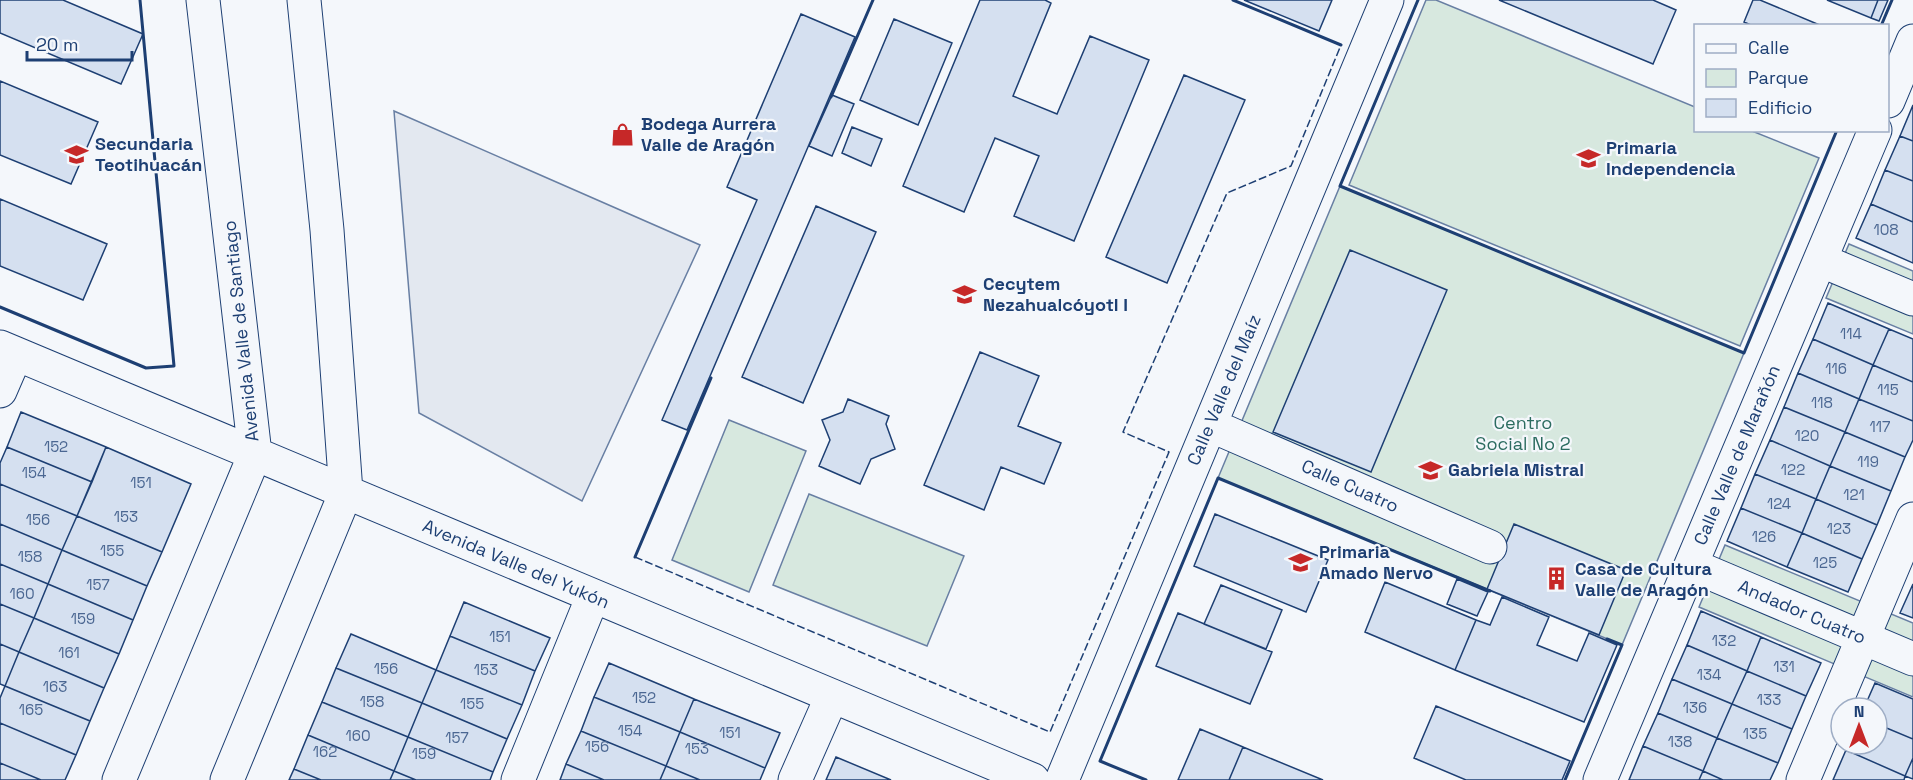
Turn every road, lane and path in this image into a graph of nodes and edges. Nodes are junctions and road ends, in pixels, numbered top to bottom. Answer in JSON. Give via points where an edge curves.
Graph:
{"nodes":[{"id":1,"x":203,"y":0,"type":"edge"},
{"id":2,"x":304,"y":0,"type":"edge"},
{"id":3,"x":1387,"y":0,"type":"edge"},
{"id":4,"x":1913,"y":41,"type":"edge"},
{"id":5,"x":1889,"y":96,"type":"edge"},
{"id":6,"x":1874,"y":132,"type":"edge"},
{"id":7,"x":1820,"y":260,"type":"junction"},
{"id":8,"x":1913,"y":299,"type":"edge"},
{"id":9,"x":8,"y":350,"type":"edge"},
{"id":10,"x":0,"y":391,"type":"edge"},
{"id":11,"x":1210,"y":425,"type":"junction"},
{"id":12,"x":255,"y":454,"type":"junction"},
{"id":13,"x":346,"y":492,"type":"junction"},
{"id":14,"x":1913,"y":519,"type":"edge"},
{"id":15,"x":1490,"y":548,"type":"dead end"},
{"id":16,"x":1691,"y":565,"type":"junction"},
{"id":17,"x":593,"y":596,"type":"junction"},
{"id":18,"x":1863,"y":638,"type":"junction"},
{"id":19,"x":1913,"y":659,"type":"edge"},
{"id":20,"x":831,"y":696,"type":"junction"},
{"id":21,"x":119,"y":780,"type":"edge"},
{"id":22,"x":227,"y":780,"type":"edge"},
{"id":23,"x":518,"y":780,"type":"edge"},
{"id":24,"x":795,"y":780,"type":"edge"},
{"id":25,"x":1033,"y":780,"type":"edge"},
{"id":26,"x":1062,"y":780,"type":"edge"},
{"id":27,"x":1600,"y":780,"type":"edge"},
{"id":28,"x":1803,"y":780,"type":"edge"}],
"edges":[{"from":1,"to":12,"type":"street","name":"Avenida Valle de Santiago"},
{"from":2,"to":13,"type":"street","via":[[327,230]]},
{"from":3,"to":11,"type":"street","name":"Calle Valle del Maíz"},
{"from":4,"to":5,"type":"street"},
{"from":6,"to":7,"type":"street","name":"Calle Valle de Marañón"},
{"from":7,"to":8,"type":"street"},
{"from":7,"to":16,"type":"street","name":"Calle Valle de Marañón"},
{"from":9,"to":10,"type":"street"},
{"from":9,"to":12,"type":"street","name":"Avenida Valle del Yukón"},
{"from":11,"to":15,"type":"street","name":"Calle Cuatro"},
{"from":11,"to":26,"type":"street","name":"Calle Valle del Maíz"},
{"from":12,"to":13,"type":"street","name":"Avenida Valle del Yukón"},
{"from":12,"to":21,"type":"street","name":"Avenida Valle de Santiago"},
{"from":13,"to":17,"type":"street","name":"Avenida Valle del Yukón"},
{"from":13,"to":22,"type":"street"},
{"from":14,"to":18,"type":"street"},
{"from":16,"to":18,"type":"street","name":"Andador Cuatro"},
{"from":16,"to":27,"type":"street","name":"Calle Valle de Marañón"},
{"from":17,"to":20,"type":"street","name":"Avenida Valle del Yukón"},
{"from":17,"to":23,"type":"street"},
{"from":18,"to":19,"type":"street","name":"Andador Cuatro"},
{"from":18,"to":28,"type":"street"},
{"from":20,"to":24,"type":"street"},
{"from":20,"to":25,"type":"street","name":"Avenida Valle del Yukón"}]}
